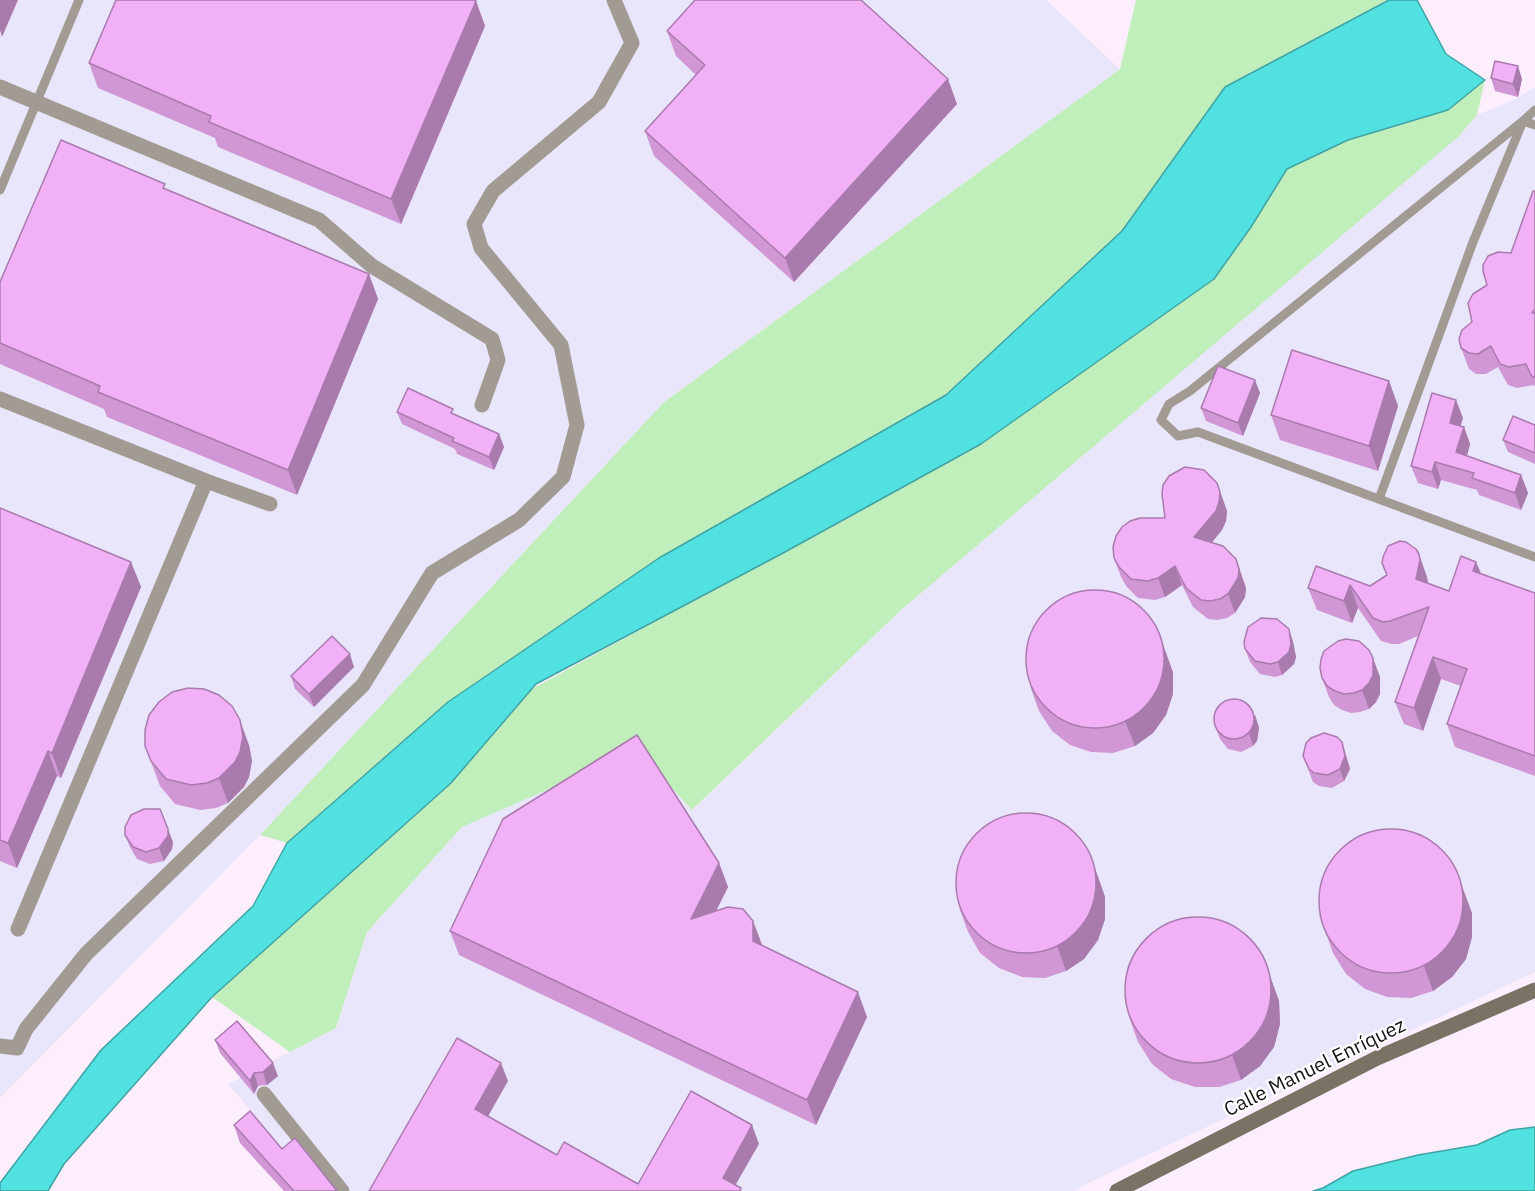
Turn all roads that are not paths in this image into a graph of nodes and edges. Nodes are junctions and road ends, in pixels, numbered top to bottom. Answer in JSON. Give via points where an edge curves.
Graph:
{"nodes":[{"id":1,"x":79,"y":0,"type":"edge"},
{"id":2,"x":614,"y":0,"type":"edge"},
{"id":3,"x":0,"y":87,"type":"edge"},
{"id":4,"x":37,"y":102,"type":"junction"},
{"id":5,"x":1535,"y":110,"type":"edge"},
{"id":6,"x":1523,"y":121,"type":"junction"},
{"id":7,"x":1535,"y":125,"type":"edge"},
{"id":8,"x":0,"y":190,"type":"edge"},
{"id":9,"x":0,"y":399,"type":"edge"},
{"id":10,"x":482,"y":405,"type":"dead end"},
{"id":11,"x":206,"y":481,"type":"junction"},
{"id":12,"x":1379,"y":499,"type":"junction"},
{"id":13,"x":270,"y":504,"type":"dead end"},
{"id":14,"x":1535,"y":557,"type":"edge"},
{"id":15,"x":18,"y":929,"type":"dead end"},
{"id":16,"x":1535,"y":990,"type":"edge"},
{"id":17,"x":0,"y":1046,"type":"edge"},
{"id":18,"x":264,"y":1094,"type":"dead end"},
{"id":19,"x":342,"y":1191,"type":"edge"},
{"id":20,"x":1117,"y":1191,"type":"edge"}],
"edges":[{"from":1,"to":4,"type":"lane"},
{"from":2,"to":17,"type":"street","via":[[632,43],[599,102],[493,191],[474,224],[481,248],[561,345],[578,425],[563,477],[519,519],[432,573],[363,685],[86,954],[26,1029],[17,1048]]},
{"from":3,"to":4,"type":"street"},
{"from":4,"to":8,"type":"lane"},
{"from":4,"to":10,"type":"street","via":[[318,220],[372,266],[492,339],[498,360]]},
{"from":5,"to":6,"type":"lane"},
{"from":6,"to":7,"type":"lane"},
{"from":6,"to":12,"type":"lane","via":[[1473,242]]},
{"from":6,"to":12,"type":"lane","via":[[1169,404],[1161,420],[1178,436],[1198,432]]},
{"from":9,"to":11,"type":"street"},
{"from":11,"to":13,"type":"street"},
{"from":11,"to":15,"type":"street"},
{"from":12,"to":14,"type":"lane"},
{"from":16,"to":20,"type":"street","name":"Calle Manuel Enríquez","via":[[1377,1058]]},
{"from":18,"to":19,"type":"street"}]}
